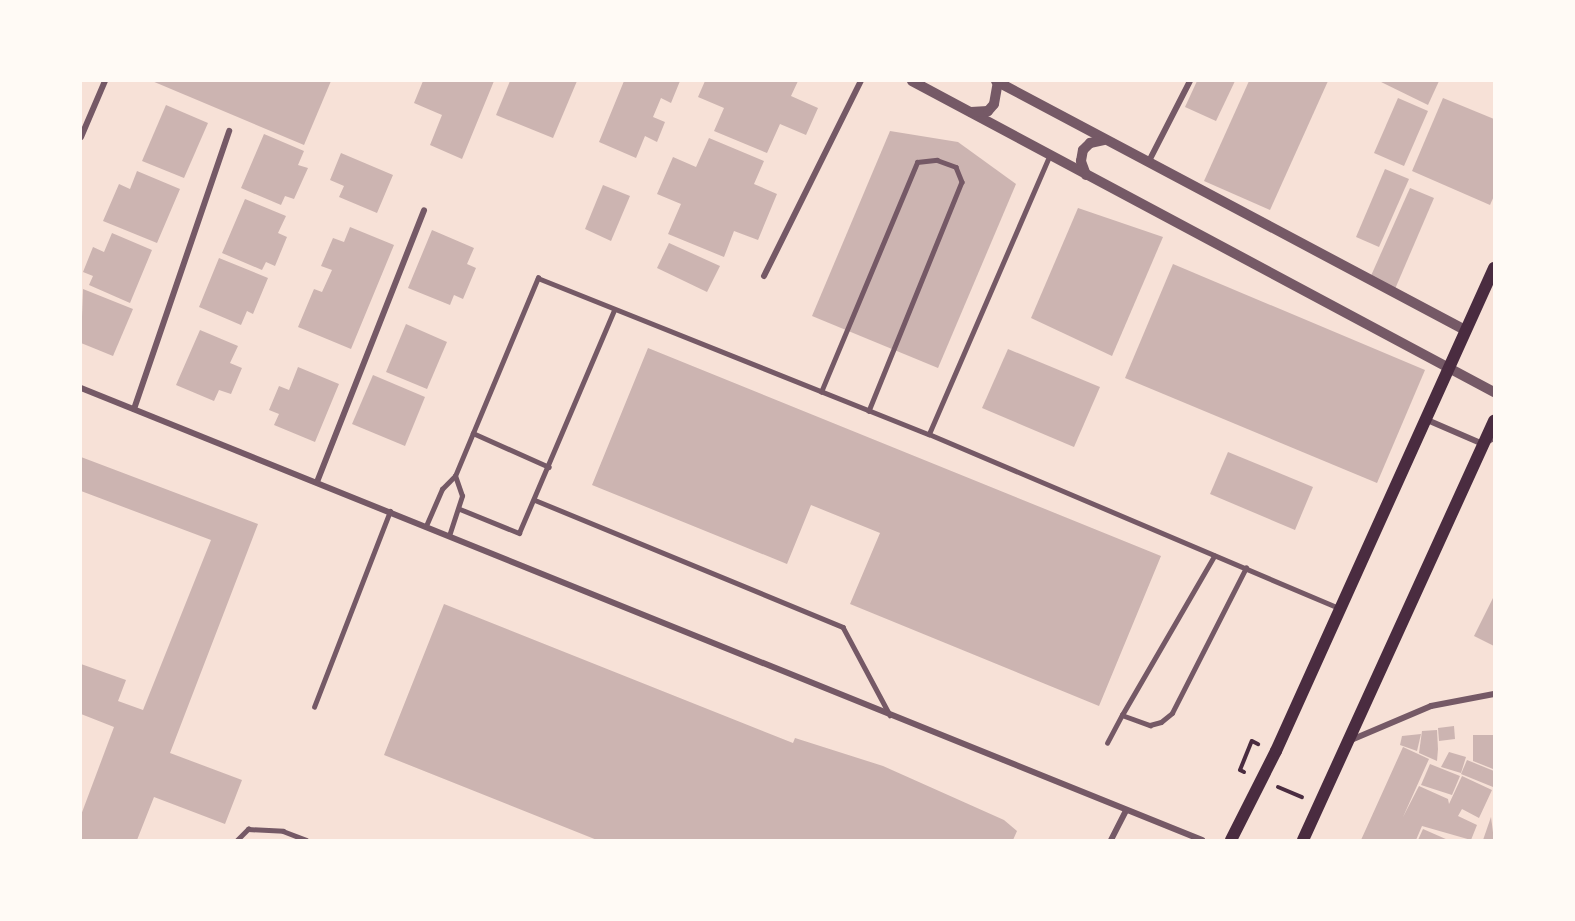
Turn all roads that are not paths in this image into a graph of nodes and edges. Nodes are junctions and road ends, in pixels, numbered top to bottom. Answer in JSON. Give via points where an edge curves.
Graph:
{"nodes":[{"id":1,"x":105,"y":81,"type":"edge"},
{"id":2,"x":861,"y":81,"type":"edge"},
{"id":3,"x":912,"y":81,"type":"edge"},
{"id":4,"x":997,"y":81,"type":"edge"},
{"id":5,"x":1190,"y":81,"type":"edge"},
{"id":6,"x":970,"y":112,"type":"junction"},
{"id":7,"x":229,"y":131,"type":"dead end"},
{"id":8,"x":81,"y":136,"type":"edge"},
{"id":9,"x":1104,"y":140,"type":"junction"},
{"id":10,"x":1050,"y":155,"type":"junction"},
{"id":11,"x":1147,"y":163,"type":"junction"},
{"id":12,"x":1086,"y":175,"type":"junction"},
{"id":13,"x":424,"y":210,"type":"dead end"},
{"id":14,"x":1494,"y":268,"type":"edge"},
{"id":15,"x":764,"y":276,"type":"dead end"},
{"id":16,"x":614,"y":310,"type":"junction"},
{"id":17,"x":1465,"y":330,"type":"junction"},
{"id":18,"x":1448,"y":368,"type":"junction"},
{"id":19,"x":81,"y":388,"type":"edge"},
{"id":20,"x":821,"y":392,"type":"junction"},
{"id":21,"x":1494,"y":392,"type":"edge"},
{"id":22,"x":134,"y":409,"type":"junction"},
{"id":23,"x":869,"y":411,"type":"junction"},
{"id":24,"x":1425,"y":418,"type":"junction"},
{"id":25,"x":1494,"y":420,"type":"edge"},
{"id":26,"x":473,"y":433,"type":"junction"},
{"id":27,"x":929,"y":434,"type":"junction"},
{"id":28,"x":1488,"y":441,"type":"edge"},
{"id":29,"x":549,"y":467,"type":"junction"},
{"id":30,"x":455,"y":476,"type":"junction"},
{"id":31,"x":317,"y":482,"type":"junction"},
{"id":32,"x":535,"y":500,"type":"junction"},
{"id":33,"x":460,"y":509,"type":"junction"},
{"id":34,"x":390,"y":511,"type":"junction"},
{"id":35,"x":426,"y":526,"type":"junction"},
{"id":36,"x":449,"y":536,"type":"junction"},
{"id":37,"x":1214,"y":556,"type":"junction"},
{"id":38,"x":1246,"y":568,"type":"junction"},
{"id":39,"x":1340,"y":609,"type":"junction"},
{"id":40,"x":1494,"y":694,"type":"edge"},
{"id":41,"x":314,"y":707,"type":"dead end"},
{"id":42,"x":1122,"y":715,"type":"junction"},
{"id":43,"x":891,"y":716,"type":"junction"},
{"id":44,"x":1350,"y":740,"type":"junction"},
{"id":45,"x":1107,"y":743,"type":"dead end"},
{"id":46,"x":1126,"y":811,"type":"junction"},
{"id":47,"x":237,"y":840,"type":"edge"},
{"id":48,"x":306,"y":840,"type":"edge"},
{"id":49,"x":1111,"y":840,"type":"edge"},
{"id":50,"x":1202,"y":840,"type":"edge"},
{"id":51,"x":1231,"y":840,"type":"edge"},
{"id":52,"x":1303,"y":840,"type":"edge"}],
"edges":[{"from":1,"to":8,"type":"street"},
{"from":2,"to":15,"type":"street"},
{"from":3,"to":6,"type":"street"},
{"from":4,"to":6,"type":"street","via":[[994,104],[988,111]]},
{"from":4,"to":9,"type":"street"},
{"from":5,"to":11,"type":"street"},
{"from":6,"to":10,"type":"street"},
{"from":7,"to":22,"type":"street"},
{"from":9,"to":11,"type":"street"},
{"from":9,"to":12,"type":"street","via":[[1090,143],[1083,150],[1081,161]]},
{"from":10,"to":12,"type":"street"},
{"from":10,"to":27,"type":"lane"},
{"from":11,"to":17,"type":"street"},
{"from":12,"to":18,"type":"street"},
{"from":13,"to":31,"type":"street"},
{"from":14,"to":17,"type":"main road"},
{"from":16,"to":20,"type":"lane"},
{"from":16,"to":26,"type":"lane","via":[[538,278]]},
{"from":16,"to":29,"type":"lane"},
{"from":17,"to":18,"type":"main road"},
{"from":18,"to":21,"type":"street"},
{"from":18,"to":24,"type":"main road"},
{"from":19,"to":22,"type":"street"},
{"from":20,"to":23,"type":"lane"},
{"from":20,"to":23,"type":"lane","via":[[917,162],[937,160],[956,167],[962,182]]},
{"from":22,"to":31,"type":"street"},
{"from":23,"to":27,"type":"lane"},
{"from":24,"to":28,"type":"street"},
{"from":24,"to":39,"type":"main road"},
{"from":25,"to":28,"type":"main road"},
{"from":26,"to":29,"type":"lane"},
{"from":26,"to":30,"type":"lane"},
{"from":27,"to":37,"type":"lane"},
{"from":28,"to":44,"type":"main road"},
{"from":29,"to":32,"type":"lane"},
{"from":30,"to":33,"type":"lane","via":[[462,492]]},
{"from":30,"to":35,"type":"lane","via":[[442,489]]},
{"from":31,"to":34,"type":"street"},
{"from":32,"to":33,"type":"lane","via":[[519,533]]},
{"from":32,"to":43,"type":"lane","via":[[843,627]]},
{"from":33,"to":36,"type":"lane"},
{"from":34,"to":35,"type":"street"},
{"from":34,"to":41,"type":"lane"},
{"from":35,"to":36,"type":"street"},
{"from":36,"to":43,"type":"street"},
{"from":37,"to":38,"type":"lane"},
{"from":37,"to":42,"type":"lane"},
{"from":38,"to":39,"type":"lane"},
{"from":38,"to":42,"type":"lane","via":[[1172,713],[1161,723],[1150,725]]},
{"from":39,"to":51,"type":"main road"},
{"from":40,"to":44,"type":"street","via":[[1431,706]]},
{"from":42,"to":45,"type":"lane"},
{"from":43,"to":46,"type":"street"},
{"from":44,"to":52,"type":"main road"},
{"from":46,"to":49,"type":"street"},
{"from":46,"to":50,"type":"street"},
{"from":47,"to":48,"type":"lane","via":[[248,829],[283,831]]}]}
